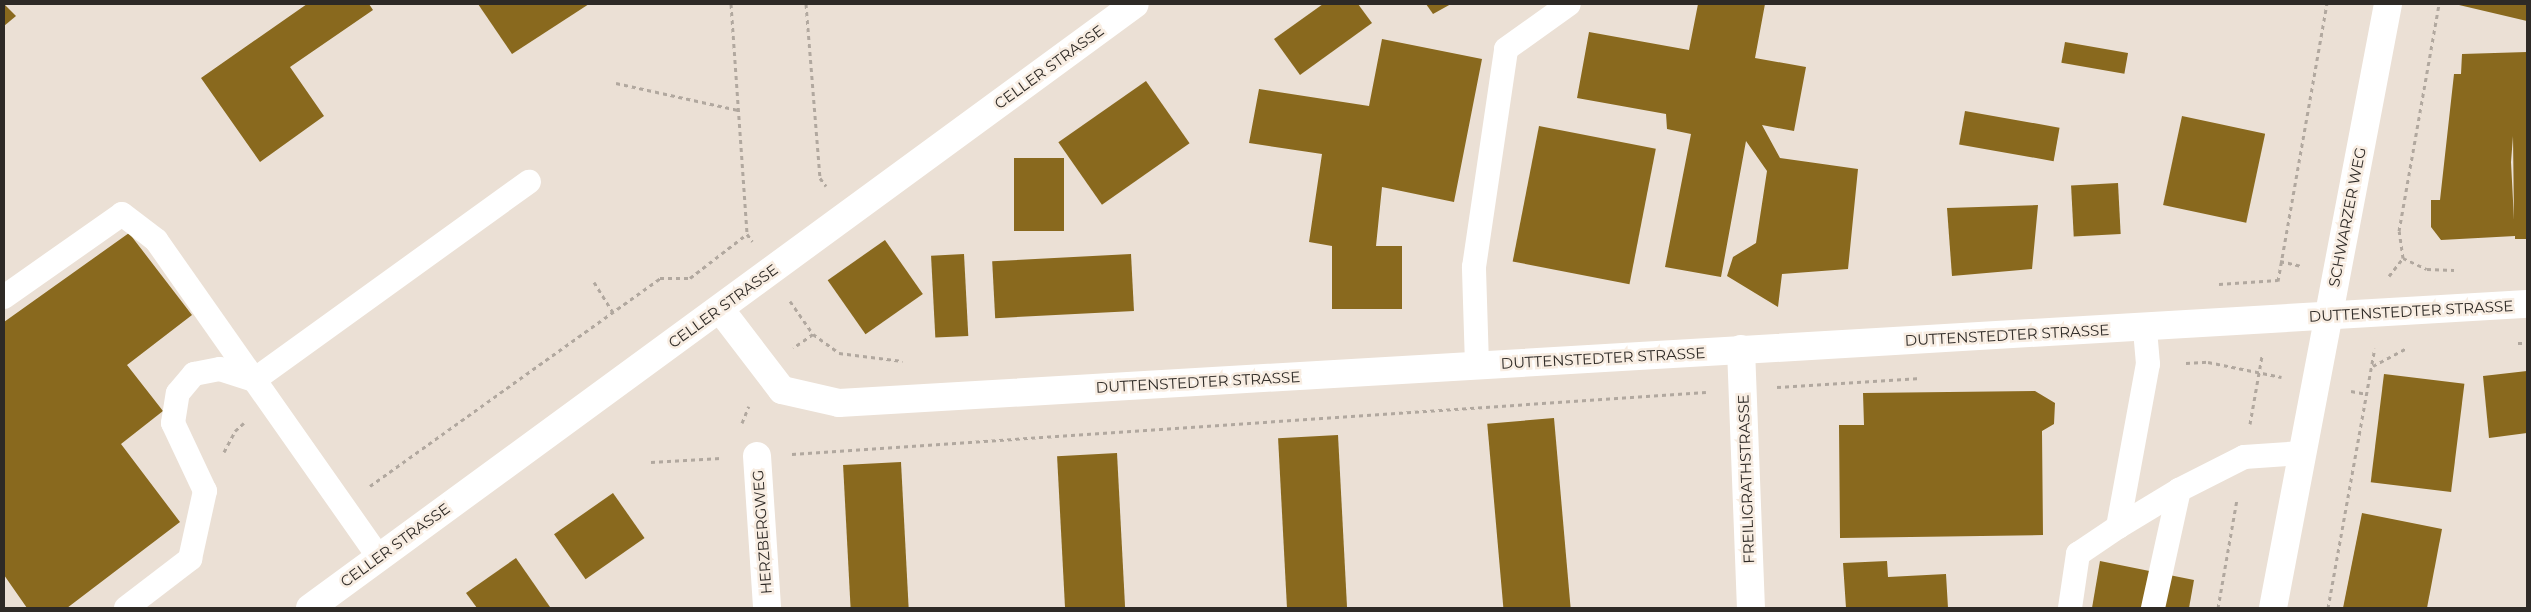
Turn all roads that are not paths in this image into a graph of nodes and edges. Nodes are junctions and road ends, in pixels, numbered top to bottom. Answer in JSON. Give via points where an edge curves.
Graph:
{"nodes":[{"id":1,"x":1135,"y":4,"type":"edge"},
{"id":2,"x":1569,"y":4,"type":"edge"},
{"id":3,"x":2388,"y":4,"type":"edge"},
{"id":4,"x":529,"y":182,"type":"dead end"},
{"id":5,"x":4,"y":297,"type":"edge"},
{"id":6,"x":2527,"y":304,"type":"edge"},
{"id":7,"x":720,"y":309,"type":"junction"},
{"id":8,"x":2328,"y":316,"type":"junction"},
{"id":9,"x":2145,"y":328,"type":"junction"},
{"id":10,"x":1741,"y":349,"type":"junction"},
{"id":11,"x":1477,"y":365,"type":"junction"},
{"id":12,"x":254,"y":380,"type":"junction"},
{"id":13,"x":2302,"y":453,"type":"junction"},
{"id":14,"x":757,"y":456,"type":"road end"},
{"id":15,"x":2179,"y":490,"type":"junction"},
{"id":16,"x":2118,"y":527,"type":"junction"},
{"id":17,"x":378,"y":556,"type":"junction"},
{"id":18,"x":126,"y":608,"type":"edge"},
{"id":19,"x":310,"y":608,"type":"edge"},
{"id":20,"x":767,"y":608,"type":"edge"},
{"id":21,"x":1751,"y":608,"type":"edge"},
{"id":22,"x":2070,"y":608,"type":"edge"},
{"id":23,"x":2153,"y":608,"type":"edge"},
{"id":24,"x":2274,"y":608,"type":"edge"}],
"edges":[{"from":1,"to":7,"type":"street","name":"CELLER STRASSE"},
{"from":2,"to":11,"type":"lane","via":[[1506,49],[1474,267]]},
{"from":3,"to":8,"type":"street","name":"SCHWARZER WEG"},
{"from":4,"to":12,"type":"lane"},
{"from":5,"to":12,"type":"lane","via":[[122,214],[156,240]]},
{"from":6,"to":8,"type":"street","name":"DUTTENSTEDTER STRASSE"},
{"from":7,"to":11,"type":"street","name":"DUTTENSTEDTER STRASSE","via":[[782,390],[839,403]]},
{"from":7,"to":17,"type":"street","name":"CELLER STRASSE"},
{"from":8,"to":9,"type":"street","name":"DUTTENSTEDTER STRASSE"},
{"from":8,"to":13,"type":"street","name":"SCHWARZER WEG"},
{"from":9,"to":10,"type":"street","name":"DUTTENSTEDTER STRASSE"},
{"from":9,"to":16,"type":"lane","via":[[2148,364]]},
{"from":10,"to":11,"type":"street","name":"DUTTENSTEDTER STRASSE"},
{"from":10,"to":21,"type":"street","name":"FREILIGRATHSTRASSE"},
{"from":12,"to":17,"type":"lane"},
{"from":12,"to":18,"type":"lane","via":[[220,369],[194,374],[178,394],[173,423],[205,491],[190,559]]},
{"from":13,"to":15,"type":"lane","via":[[2244,457]]},
{"from":13,"to":24,"type":"street","name":"SCHWARZER WEG"},
{"from":14,"to":20,"type":"street","name":"HERZBERGWEG"},
{"from":15,"to":16,"type":"lane"},
{"from":15,"to":23,"type":"lane"},
{"from":16,"to":22,"type":"lane","via":[[2078,554]]},
{"from":17,"to":19,"type":"street","name":"CELLER STRASSE"}]}
